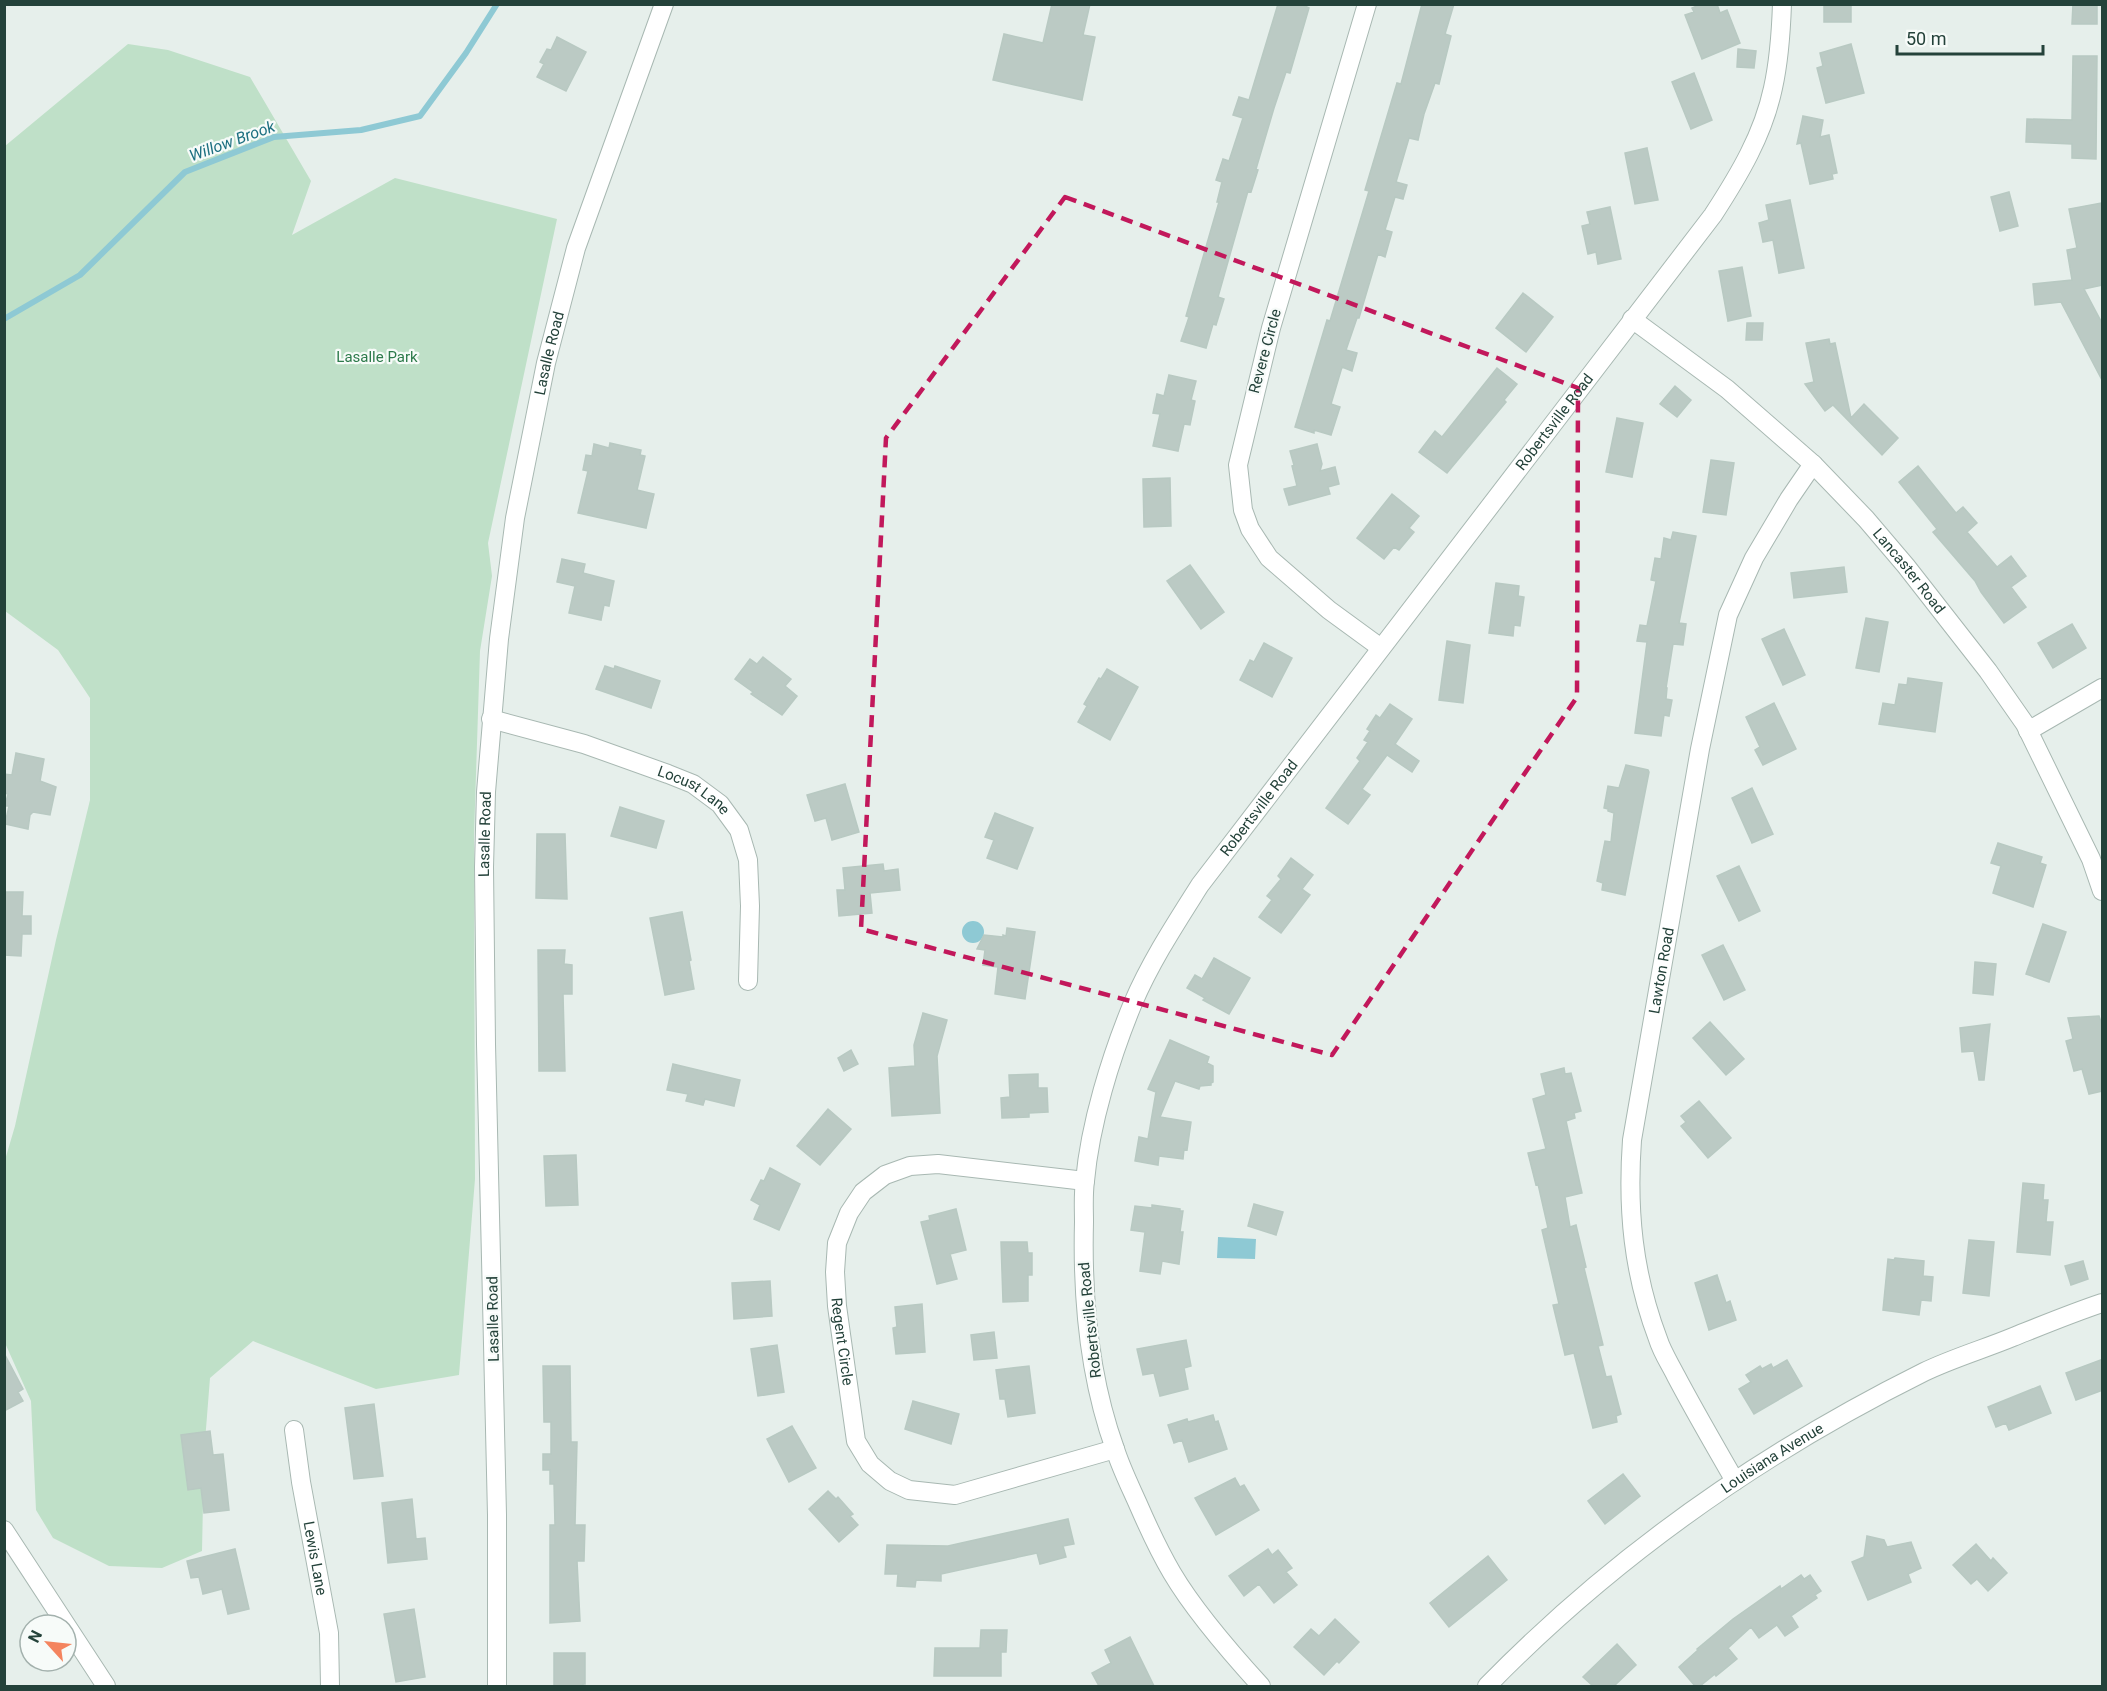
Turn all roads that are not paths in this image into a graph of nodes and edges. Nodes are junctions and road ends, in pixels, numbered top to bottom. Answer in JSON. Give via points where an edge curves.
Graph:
{"nodes":[{"id":1,"x":664,"y":4,"type":"edge"},
{"id":2,"x":1367,"y":4,"type":"edge"},
{"id":3,"x":1782,"y":4,"type":"edge"},
{"id":4,"x":1632,"y":319,"type":"junction"},
{"id":5,"x":1812,"y":464,"type":"junction"},
{"id":6,"x":1381,"y":648,"type":"junction"},
{"id":7,"x":2103,"y":688,"type":"edge"},
{"id":8,"x":491,"y":719,"type":"junction"},
{"id":9,"x":2028,"y":731,"type":"junction"},
{"id":10,"x":2103,"y":891,"type":"edge"},
{"id":11,"x":748,"y":981,"type":"dead end"},
{"id":12,"x":1085,"y":1181,"type":"junction"},
{"id":13,"x":2103,"y":1303,"type":"edge"},
{"id":14,"x":294,"y":1430,"type":"dead end"},
{"id":15,"x":1115,"y":1449,"type":"junction"},
{"id":16,"x":1735,"y":1481,"type":"junction"},
{"id":17,"x":4,"y":1530,"type":"edge"},
{"id":18,"x":106,"y":1686,"type":"edge"},
{"id":19,"x":330,"y":1686,"type":"edge"},
{"id":20,"x":497,"y":1686,"type":"edge"},
{"id":21,"x":1261,"y":1686,"type":"edge"},
{"id":22,"x":1487,"y":1686,"type":"edge"}],
"edges":[{"from":1,"to":8,"type":"street","name":"Lasalle Road","via":[[576,248],[546,363],[515,518]]},
{"from":2,"to":6,"type":"street","name":"Revere Circle","via":[[1271,328],[1238,465],[1243,510],[1269,558]]},
{"from":3,"to":4,"type":"street","name":"Robertsville Road","via":[[1773,90],[1751,151],[1713,214]]},
{"from":4,"to":5,"type":"street","name":"Lancaster Road","via":[[1727,389]]},
{"from":4,"to":6,"type":"street","name":"Robertsville Road"},
{"from":5,"to":9,"type":"street","name":"Lancaster Road","via":[[1912,573],[1988,671]]},
{"from":5,"to":16,"type":"street","name":"Lawton Road","via":[[1754,558],[1728,615],[1700,749],[1632,1140],[1632,1236],[1639,1277],[1658,1340]]},
{"from":6,"to":12,"type":"street","name":"Robertsville Road","via":[[1200,885],[1153,962],[1112,1059]]},
{"from":7,"to":9,"type":"street"},
{"from":8,"to":11,"type":"street","name":"Locust Lane","via":[[584,744],[668,774],[693,784],[720,804],[739,830],[748,860]]},
{"from":8,"to":20,"type":"street","name":"Lasalle Road","via":[[484,867]]},
{"from":9,"to":10,"type":"street","name":"Lancaster Road"},
{"from":12,"to":15,"type":"street","name":"Robertsville Road","via":[[1083,1281],[1092,1361]]},
{"from":12,"to":15,"type":"street","name":"Regent Circle","via":[[938,1164],[910,1166],[885,1175],[863,1192],[837,1243],[837,1306],[856,1441],[870,1464],[890,1481],[909,1490],[955,1495]]},
{"from":13,"to":16,"type":"street","name":"Louisiana Avenue","via":[[1927,1371]]},
{"from":14,"to":19,"type":"street","name":"Lewis Lane","via":[[329,1633]]},
{"from":15,"to":21,"type":"street","name":"Robertsville Road","via":[[1172,1574],[1224,1646]]},
{"from":16,"to":22,"type":"street","name":"Louisiana Avenue","via":[[1635,1554],[1546,1628]]},
{"from":17,"to":18,"type":"street"}]}
